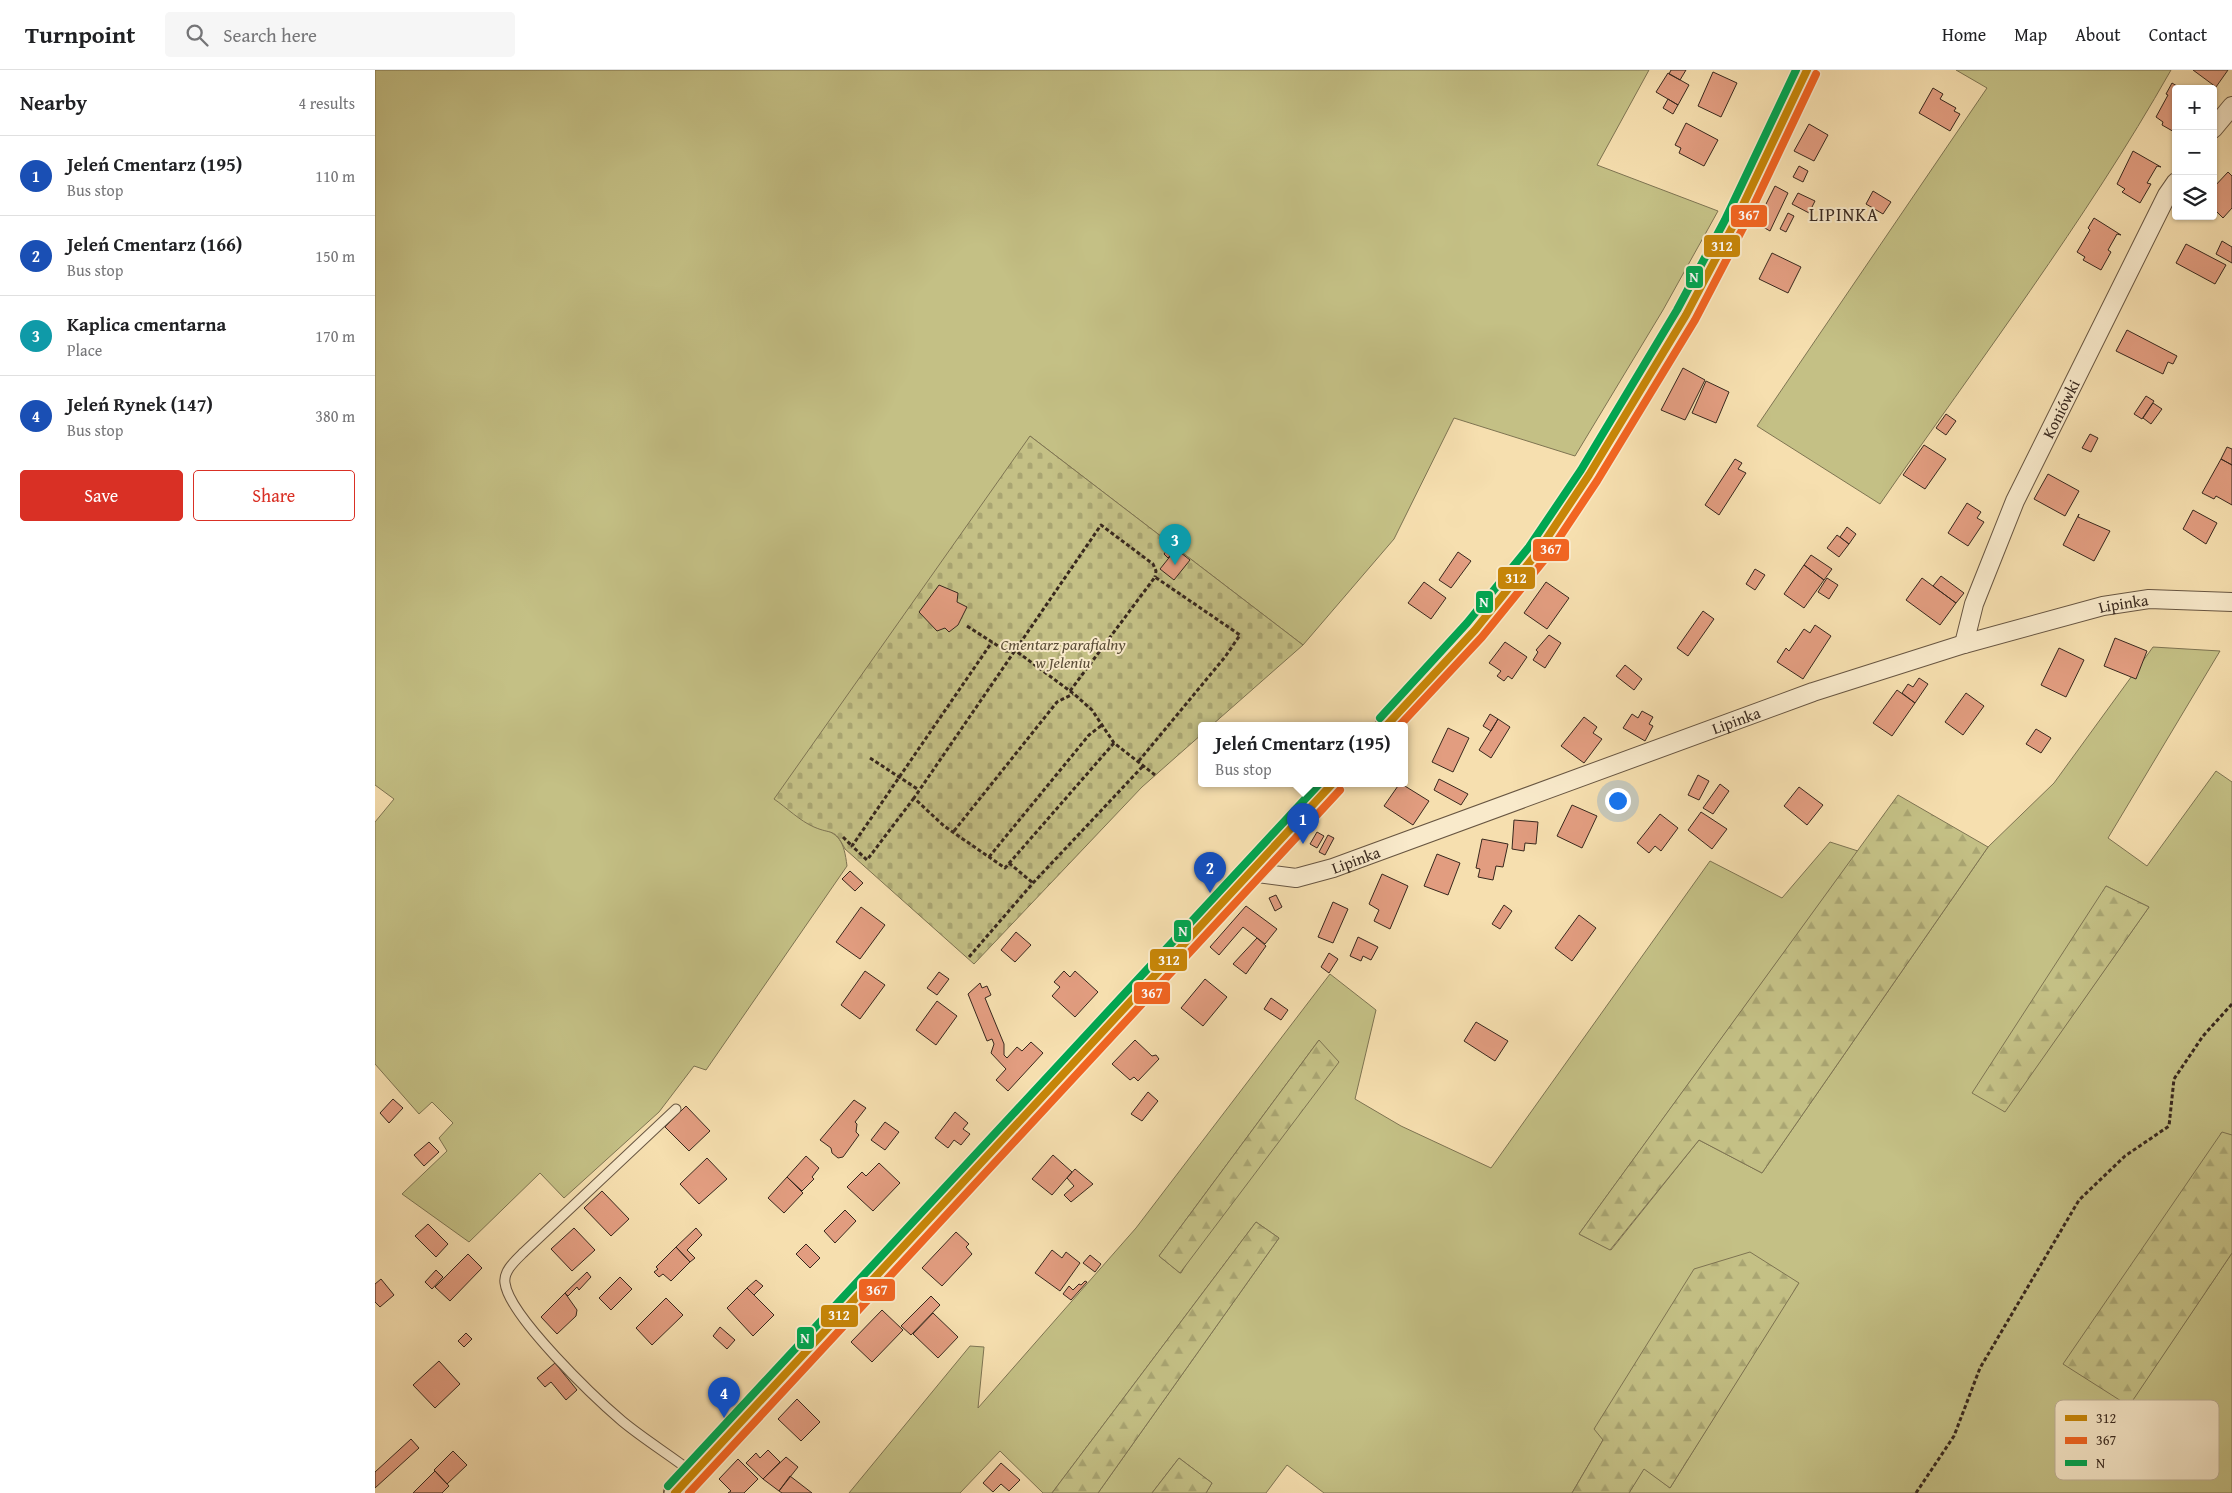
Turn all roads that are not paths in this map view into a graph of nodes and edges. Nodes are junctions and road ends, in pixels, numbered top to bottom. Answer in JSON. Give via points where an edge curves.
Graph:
{"nodes":[{"id":1,"x":1807,"y":70,"type":"edge"},
{"id":2,"x":2232,"y":106,"type":"edge"},
{"id":3,"x":2217,"y":124,"type":"edge"},
{"id":4,"x":2172,"y":188,"type":"edge"},
{"id":5,"x":2232,"y":602,"type":"edge"},
{"id":6,"x":1964,"y":644,"type":"junction"},
{"id":7,"x":1390,"y":722,"type":"edge"},
{"id":8,"x":1329,"y":787,"type":"edge"},
{"id":9,"x":1250,"y":872,"type":"junction"},
{"id":10,"x":675,"y":1108,"type":"dead end"},
{"id":11,"x":693,"y":1473,"type":"junction"},
{"id":12,"x":675,"y":1493,"type":"edge"}],
"edges":[{"from":1,"to":7,"type":"street","via":[[1734,224],[1686,315],[1589,475],[1525,569],[1475,630]]},
{"from":2,"to":3,"type":"street"},
{"from":4,"to":6,"type":"street","name":"Koniówki","via":[[2015,501],[1974,604]]},
{"from":5,"to":6,"type":"street","name":"Lipinka","via":[[2149,598],[2103,606]]},
{"from":6,"to":9,"type":"street","name":"Lipinka","via":[[1813,692],[1333,868],[1296,878]]},
{"from":8,"to":9,"type":"street"},
{"from":9,"to":11,"type":"street"},
{"from":10,"to":11,"type":"lane","via":[[523,1252],[509,1268],[505,1282],[512,1301],[535,1333],[605,1406]]},
{"from":11,"to":12,"type":"street"}]}
